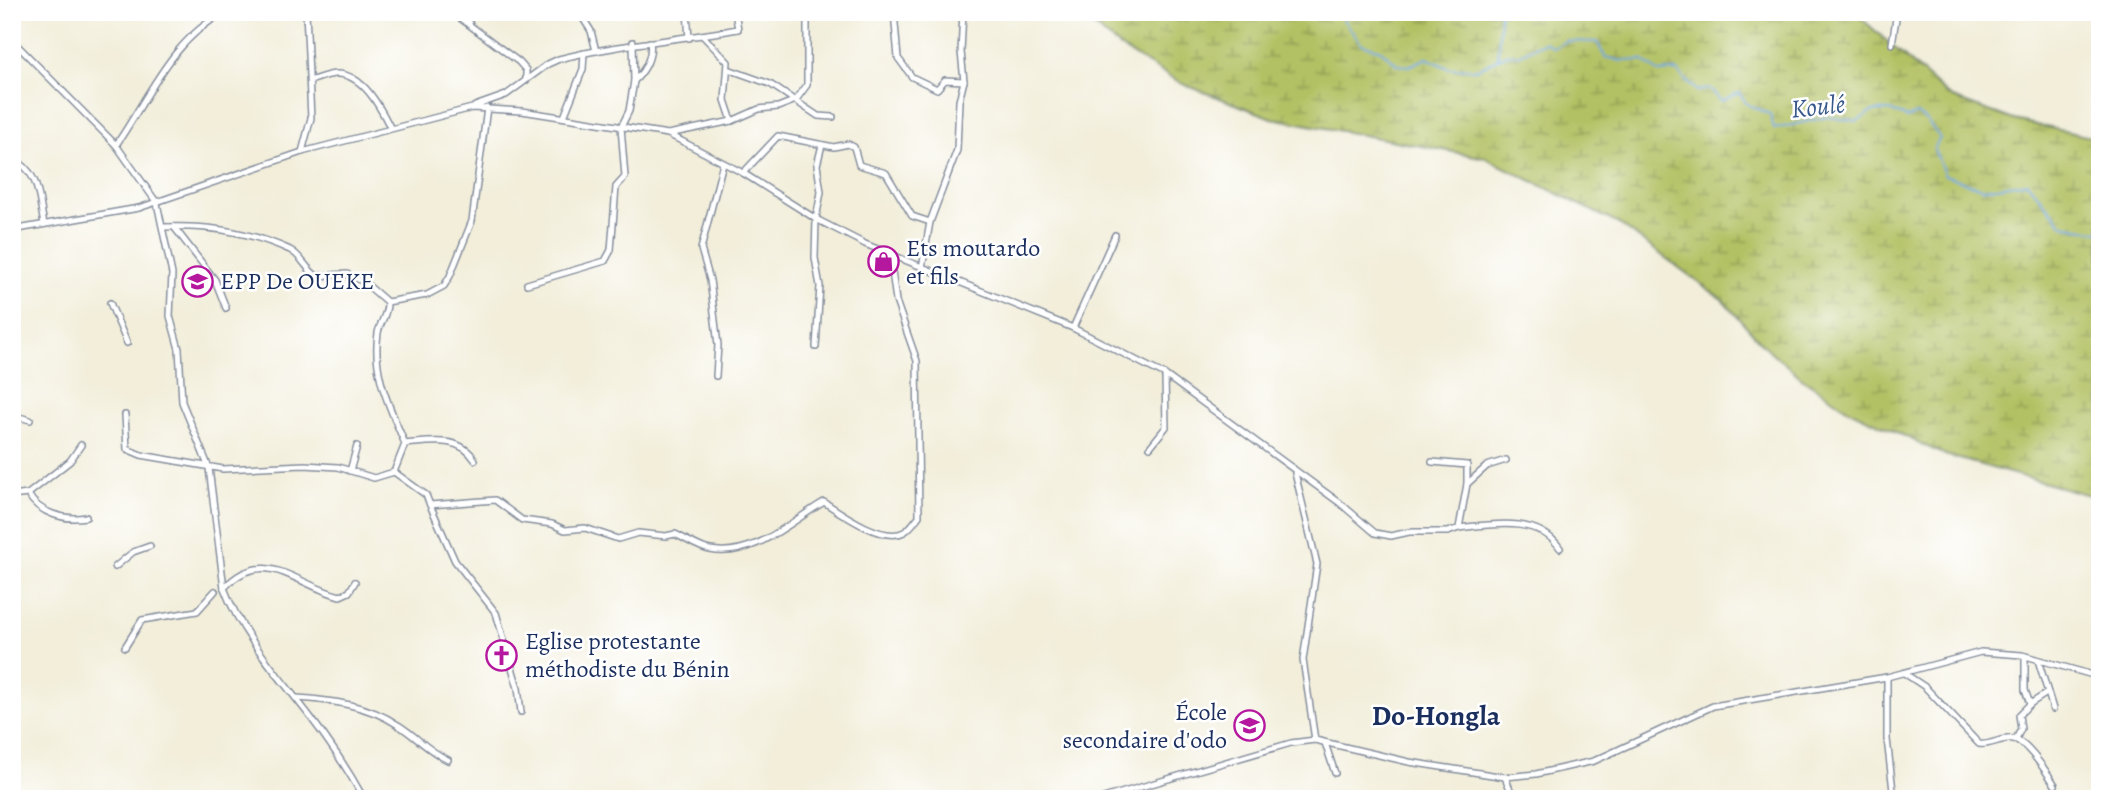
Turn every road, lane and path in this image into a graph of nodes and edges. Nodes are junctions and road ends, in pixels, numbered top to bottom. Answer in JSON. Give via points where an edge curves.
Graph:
{"nodes":[{"id":1,"x":205,"y":12,"type":"edge"},
{"id":2,"x":225,"y":12,"type":"edge"},
{"id":3,"x":306,"y":12,"type":"edge"},
{"id":4,"x":452,"y":12,"type":"edge"},
{"id":5,"x":470,"y":12,"type":"edge"},
{"id":6,"x":579,"y":12,"type":"edge"},
{"id":7,"x":687,"y":12,"type":"edge"},
{"id":8,"x":735,"y":12,"type":"edge"},
{"id":9,"x":799,"y":12,"type":"edge"},
{"id":10,"x":840,"y":12,"type":"edge"},
{"id":11,"x":851,"y":12,"type":"edge"},
{"id":12,"x":894,"y":12,"type":"edge"},
{"id":13,"x":963,"y":12,"type":"edge"},
{"id":14,"x":1897,"y":12,"type":"edge"},
{"id":15,"x":809,"y":14,"type":"edge"},
{"id":16,"x":218,"y":16,"type":"junction"},
{"id":17,"x":469,"y":24,"type":"junction"},
{"id":18,"x":702,"y":35,"type":"junction"},
{"id":19,"x":689,"y":38,"type":"junction"},
{"id":20,"x":12,"y":40,"type":"edge"},
{"id":21,"x":633,"y":42,"type":"junction"},
{"id":22,"x":650,"y":43,"type":"junction"},
{"id":23,"x":1892,"y":44,"type":"dead end"},
{"id":24,"x":596,"y":51,"type":"junction"},
{"id":25,"x":584,"y":53,"type":"junction"},
{"id":26,"x":728,"y":69,"type":"junction"},
{"id":27,"x":526,"y":80,"type":"junction"},
{"id":28,"x":310,"y":81,"type":"junction"},
{"id":29,"x":634,"y":81,"type":"junction"},
{"id":30,"x":964,"y":81,"type":"junction"},
{"id":31,"x":796,"y":100,"type":"junction"},
{"id":32,"x":472,"y":108,"type":"junction"},
{"id":33,"x":487,"y":108,"type":"junction"},
{"id":34,"x":564,"y":117,"type":"junction"},
{"id":35,"x":833,"y":117,"type":"dead end"},
{"id":36,"x":732,"y":121,"type":"junction"},
{"id":37,"x":390,"y":127,"type":"junction"},
{"id":38,"x":621,"y":127,"type":"junction"},
{"id":39,"x":668,"y":134,"type":"junction"},
{"id":40,"x":116,"y":145,"type":"junction"},
{"id":41,"x":822,"y":145,"type":"junction"},
{"id":42,"x":302,"y":152,"type":"junction"},
{"id":43,"x":12,"y":158,"type":"edge"},
{"id":44,"x":723,"y":163,"type":"junction"},
{"id":45,"x":743,"y":173,"type":"junction"},
{"id":46,"x":157,"y":203,"type":"junction"},
{"id":47,"x":816,"y":219,"type":"junction"},
{"id":48,"x":930,"y":222,"type":"junction"},
{"id":49,"x":44,"y":224,"type":"junction"},
{"id":50,"x":163,"y":227,"type":"junction"},
{"id":51,"x":174,"y":227,"type":"junction"},
{"id":52,"x":12,"y":230,"type":"edge"},
{"id":53,"x":1115,"y":235,"type":"dead end"},
{"id":54,"x":890,"y":256,"type":"junction"},
{"id":55,"x":922,"y":268,"type":"junction"},
{"id":56,"x":527,"y":284,"type":"dead end"},
{"id":57,"x":387,"y":302,"type":"junction"},
{"id":58,"x":110,"y":303,"type":"dead end"},
{"id":59,"x":226,"y":308,"type":"dead end"},
{"id":60,"x":1073,"y":328,"type":"junction"},
{"id":61,"x":127,"y":343,"type":"dead end"},
{"id":62,"x":816,"y":347,"type":"dead end"},
{"id":63,"x":1165,"y":374,"type":"junction"},
{"id":64,"x":716,"y":376,"type":"dead end"},
{"id":65,"x":12,"y":415,"type":"edge"},
{"id":66,"x":125,"y":415,"type":"dead end"},
{"id":67,"x":30,"y":420,"type":"dead end"},
{"id":68,"x":405,"y":444,"type":"junction"},
{"id":69,"x":81,"y":445,"type":"dead end"},
{"id":70,"x":356,"y":446,"type":"dead end"},
{"id":71,"x":1150,"y":447,"type":"dead end"},
{"id":72,"x":475,"y":460,"type":"dead end"},
{"id":73,"x":1506,"y":460,"type":"dead end"},
{"id":74,"x":1432,"y":462,"type":"dead end"},
{"id":75,"x":209,"y":468,"type":"junction"},
{"id":76,"x":350,"y":471,"type":"junction"},
{"id":77,"x":394,"y":472,"type":"junction"},
{"id":78,"x":1295,"y":473,"type":"junction"},
{"id":79,"x":1467,"y":484,"type":"junction"},
{"id":80,"x":28,"y":494,"type":"junction"},
{"id":81,"x":12,"y":496,"type":"edge"},
{"id":82,"x":430,"y":505,"type":"junction"},
{"id":83,"x":86,"y":517,"type":"dead end"},
{"id":84,"x":1459,"y":528,"type":"junction"},
{"id":85,"x":149,"y":546,"type":"dead end"},
{"id":86,"x":1560,"y":548,"type":"dead end"},
{"id":87,"x":115,"y":567,"type":"dead end"},
{"id":88,"x":355,"y":582,"type":"dead end"},
{"id":89,"x":224,"y":588,"type":"junction"},
{"id":90,"x":215,"y":591,"type":"dead end"},
{"id":91,"x":125,"y":647,"type":"dead end"},
{"id":92,"x":2025,"y":656,"type":"junction"},
{"id":93,"x":2038,"y":660,"type":"junction"},
{"id":94,"x":1904,"y":673,"type":"junction"},
{"id":95,"x":1887,"y":677,"type":"junction"},
{"id":96,"x":2100,"y":677,"type":"edge"},
{"id":97,"x":2047,"y":693,"type":"junction"},
{"id":98,"x":296,"y":698,"type":"junction"},
{"id":99,"x":2030,"y":704,"type":"junction"},
{"id":100,"x":2053,"y":709,"type":"dead end"},
{"id":101,"x":521,"y":712,"type":"dead end"},
{"id":102,"x":2016,"y":739,"type":"junction"},
{"id":103,"x":1315,"y":740,"type":"junction"},
{"id":104,"x":1325,"y":743,"type":"junction"},
{"id":105,"x":448,"y":760,"type":"dead end"},
{"id":106,"x":1335,"y":773,"type":"dead end"},
{"id":107,"x":1504,"y":777,"type":"junction"},
{"id":108,"x":2055,"y":785,"type":"dead end"},
{"id":109,"x":362,"y":796,"type":"edge"},
{"id":110,"x":344,"y":799,"type":"edge"},
{"id":111,"x":1100,"y":799,"type":"edge"},
{"id":112,"x":1514,"y":799,"type":"edge"},
{"id":113,"x":1894,"y":799,"type":"edge"}],
"edges":[{"from":1,"to":16,"type":"street"},
{"from":2,"to":16,"type":"street"},
{"from":3,"to":28,"type":"street"},
{"from":4,"to":17,"type":"street"},
{"from":5,"to":17,"type":"street"},
{"from":6,"to":24,"type":"street"},
{"from":7,"to":19,"type":"street"},
{"from":8,"to":18,"type":"street","via":[[738,29]]},
{"from":9,"to":15,"type":"street"},
{"from":10,"to":11,"type":"street"},
{"from":12,"to":30,"type":"street","via":[[898,58],[912,77],[937,89],[945,80]]},
{"from":13,"to":30,"type":"street"},
{"from":14,"to":23,"type":"street"},
{"from":15,"to":31,"type":"street","via":[[807,85]]},
{"from":16,"to":40,"type":"street","via":[[178,47]]},
{"from":17,"to":27,"type":"street","via":[[519,62],[526,69]]},
{"from":18,"to":19,"type":"street"},
{"from":18,"to":26,"type":"street","via":[[723,55]]},
{"from":19,"to":22,"type":"street"},
{"from":20,"to":40,"type":"street"},
{"from":21,"to":22,"type":"street"},
{"from":21,"to":24,"type":"street"},
{"from":21,"to":29,"type":"street"},
{"from":22,"to":29,"type":"street","via":[[651,55]]},
{"from":24,"to":25,"type":"street"},
{"from":25,"to":27,"type":"street","via":[[548,64]]},
{"from":25,"to":34,"type":"street","via":[[583,69]]},
{"from":26,"to":31,"type":"street","via":[[770,84]]},
{"from":26,"to":36,"type":"street","via":[[724,100]]},
{"from":27,"to":32,"type":"street"},
{"from":28,"to":37,"type":"street","via":[[331,74],[350,77],[378,103]]},
{"from":28,"to":42,"type":"street","via":[[311,118]]},
{"from":29,"to":38,"type":"street"},
{"from":30,"to":48,"type":"street","via":[[957,150]]},
{"from":31,"to":35,"type":"street","via":[[818,116]]},
{"from":31,"to":36,"type":"street"},
{"from":32,"to":33,"type":"street"},
{"from":32,"to":37,"type":"street"},
{"from":33,"to":34,"type":"street"},
{"from":33,"to":57,"type":"street","via":[[472,221],[450,276],[444,286],[427,295]]},
{"from":34,"to":38,"type":"street"},
{"from":36,"to":39,"type":"street"},
{"from":37,"to":42,"type":"street"},
{"from":38,"to":39,"type":"street"},
{"from":38,"to":56,"type":"street","via":[[625,177],[616,187],[612,243],[605,261]]},
{"from":39,"to":44,"type":"street"},
{"from":40,"to":46,"type":"street"},
{"from":41,"to":45,"type":"street","via":[[778,136]]},
{"from":41,"to":47,"type":"street"},
{"from":41,"to":48,"type":"street","via":[[854,147],[859,165],[886,173],[912,216]]},
{"from":42,"to":46,"type":"street"},
{"from":43,"to":49,"type":"street","via":[[30,170]]},
{"from":44,"to":45,"type":"street"},
{"from":44,"to":64,"type":"street","via":[[701,249],[718,345]]},
{"from":45,"to":47,"type":"street"},
{"from":46,"to":49,"type":"street"},
{"from":46,"to":50,"type":"street"},
{"from":47,"to":54,"type":"street"},
{"from":47,"to":62,"type":"street","via":[[820,286]]},
{"from":48,"to":55,"type":"street"},
{"from":49,"to":52,"type":"street"},
{"from":50,"to":51,"type":"street"},
{"from":50,"to":75,"type":"street","via":[[172,274],[170,316],[179,349],[182,402]]},
{"from":51,"to":57,"type":"street","via":[[222,229],[292,251],[317,276],[346,274],[364,282]]},
{"from":51,"to":59,"type":"street","via":[[215,280]]},
{"from":53,"to":60,"type":"street"},
{"from":54,"to":55,"type":"street"},
{"from":54,"to":82,"type":"street","via":[[898,309],[917,361],[919,516],[906,531],[893,536],[858,523],[824,502],[783,530],[738,552],[708,550],[675,534],[638,533],[618,539],[585,528],[565,530],[522,520],[495,499]]},
{"from":55,"to":60,"type":"street"},
{"from":57,"to":68,"type":"street","via":[[378,331],[379,381]]},
{"from":58,"to":61,"type":"street"},
{"from":60,"to":63,"type":"street"},
{"from":63,"to":71,"type":"street","via":[[1166,427]]},
{"from":63,"to":78,"type":"street"},
{"from":65,"to":67,"type":"street"},
{"from":66,"to":75,"type":"street","via":[[128,452]]},
{"from":68,"to":72,"type":"street","via":[[456,443],[466,447]]},
{"from":68,"to":77,"type":"street"},
{"from":69,"to":80,"type":"street","via":[[70,461]]},
{"from":70,"to":76,"type":"street"},
{"from":73,"to":79,"type":"street","via":[[1487,466]]},
{"from":74,"to":79,"type":"street","via":[[1467,465]]},
{"from":75,"to":76,"type":"street","via":[[304,465]]},
{"from":75,"to":89,"type":"street"},
{"from":76,"to":77,"type":"street","via":[[374,478]]},
{"from":77,"to":82,"type":"street","via":[[426,495]]},
{"from":78,"to":84,"type":"street","via":[[1375,533],[1391,536]]},
{"from":78,"to":103,"type":"street","via":[[1317,564],[1303,660]]},
{"from":79,"to":84,"type":"street"},
{"from":80,"to":81,"type":"street"},
{"from":80,"to":83,"type":"street","via":[[43,512]]},
{"from":82,"to":101,"type":"street","via":[[455,561],[496,613]]},
{"from":84,"to":86,"type":"street","via":[[1538,527]]},
{"from":85,"to":87,"type":"street"},
{"from":88,"to":89,"type":"street","via":[[340,596],[271,568],[257,567],[245,570]]},
{"from":89,"to":98,"type":"street","via":[[257,649]]},
{"from":90,"to":91,"type":"street","via":[[197,611],[142,620]]},
{"from":92,"to":93,"type":"street"},
{"from":92,"to":94,"type":"street","via":[[1981,652]]},
{"from":92,"to":99,"type":"street","via":[[2023,674]]},
{"from":93,"to":96,"type":"street"},
{"from":93,"to":97,"type":"street"},
{"from":94,"to":95,"type":"street"},
{"from":94,"to":102,"type":"street","via":[[1925,687],[1979,744]]},
{"from":95,"to":107,"type":"street","via":[[1713,706],[1594,761]]},
{"from":95,"to":113,"type":"street"},
{"from":97,"to":99,"type":"street"},
{"from":97,"to":100,"type":"street"},
{"from":98,"to":105,"type":"street","via":[[350,705],[387,718],[427,750]]},
{"from":98,"to":109,"type":"street"},
{"from":99,"to":102,"type":"street","via":[[2019,715],[2021,729]]},
{"from":102,"to":108,"type":"street"},
{"from":103,"to":104,"type":"street"},
{"from":103,"to":111,"type":"street"},
{"from":104,"to":106,"type":"street"},
{"from":104,"to":107,"type":"street"},
{"from":107,"to":112,"type":"street"},
{"from":109,"to":110,"type":"street"}]}
